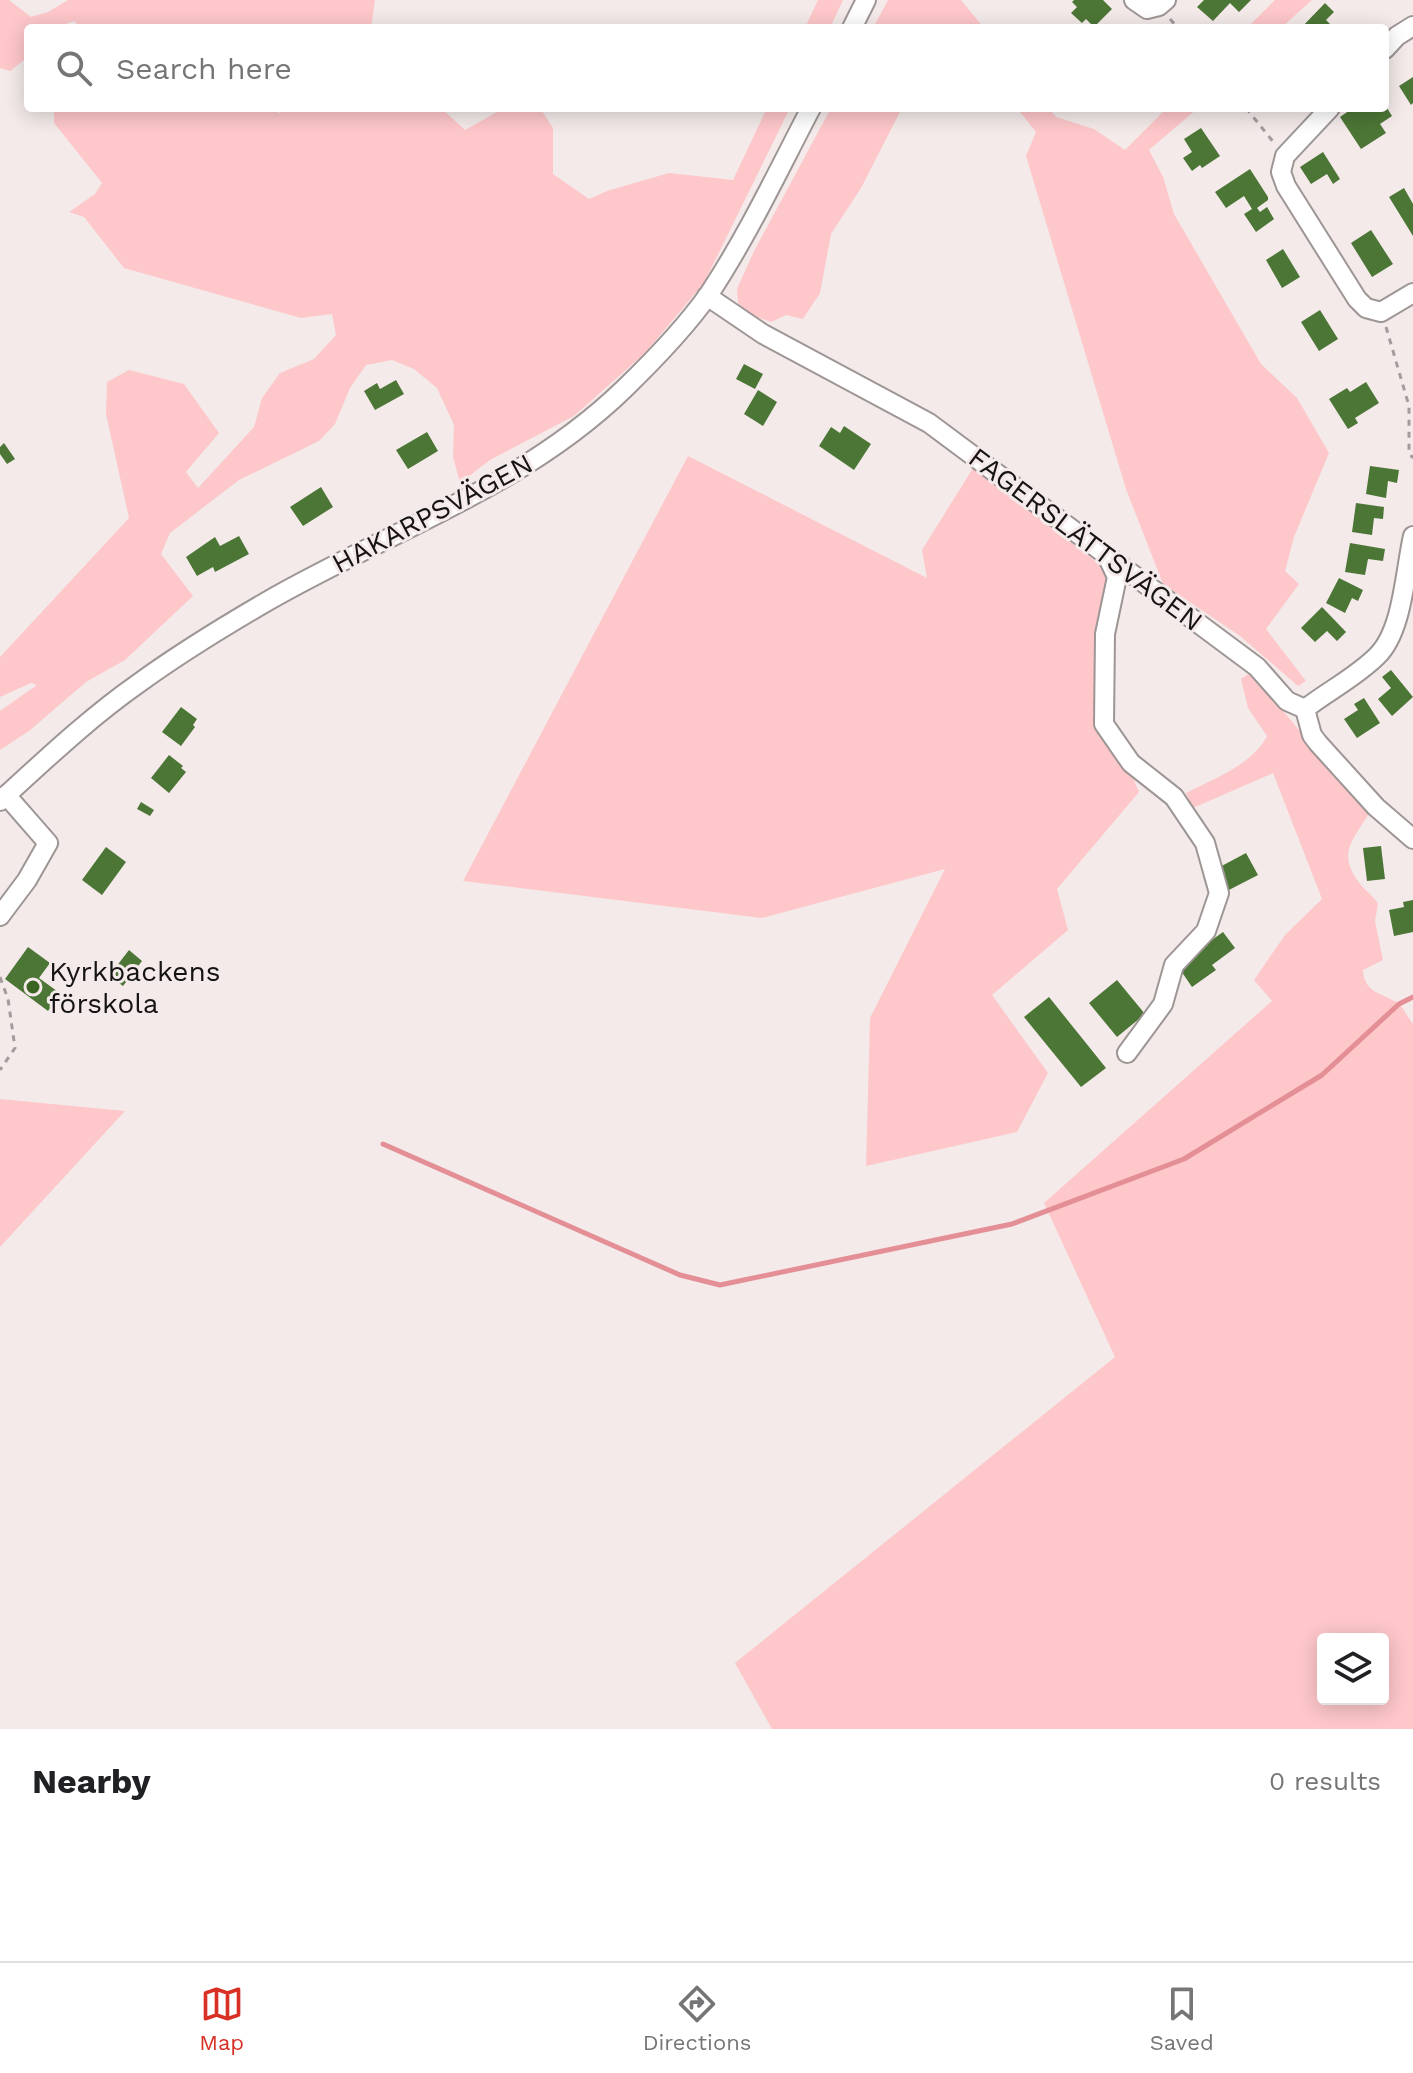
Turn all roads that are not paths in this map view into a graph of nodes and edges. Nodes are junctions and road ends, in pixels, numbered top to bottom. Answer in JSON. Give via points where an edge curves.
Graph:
{"nodes":[{"id":1,"x":866,"y":0,"type":"edge"},
{"id":2,"x":1134,"y":0,"type":"edge"},
{"id":3,"x":1166,"y":0,"type":"edge"},
{"id":4,"x":854,"y":24,"type":"edge"},
{"id":5,"x":1413,"y":26,"type":"edge"},
{"id":6,"x":1389,"y":45,"type":"edge"},
{"id":7,"x":809,"y":112,"type":"edge"},
{"id":8,"x":1326,"y":112,"type":"edge"},
{"id":9,"x":1413,"y":293,"type":"edge"},
{"id":10,"x":707,"y":296,"type":"junction"},
{"id":11,"x":1413,"y":536,"type":"edge"},
{"id":12,"x":1108,"y":558,"type":"junction"},
{"id":13,"x":1305,"y":709,"type":"junction"},
{"id":14,"x":3,"y":798,"type":"edge"},
{"id":15,"x":1413,"y":839,"type":"edge"},
{"id":16,"x":0,"y":916,"type":"edge"},
{"id":17,"x":1127,"y":1053,"type":"dead end"}],
"edges":[{"from":1,"to":4,"type":"street"},
{"from":2,"to":3,"type":"street","via":[[1147,9]]},
{"from":5,"to":6,"type":"street"},
{"from":7,"to":10,"type":"street","name":"HAKARPSVÄGEN"},
{"from":8,"to":9,"type":"street","via":[[1285,156],[1281,172],[1286,186],[1366,308],[1381,312]]},
{"from":10,"to":12,"type":"street","name":"FAGERSLÄTTSVÄGEN","via":[[763,334],[929,423]]},
{"from":10,"to":14,"type":"street","name":"HAKARPSVÄGEN","via":[[623,390],[535,459],[289,589],[168,663],[104,710]]},
{"from":11,"to":13,"type":"street","via":[[1389,640],[1361,669]]},
{"from":12,"to":13,"type":"street","name":"FAGERSLÄTTSVÄGEN","via":[[1257,667],[1287,701]]},
{"from":12,"to":17,"type":"street","via":[[1117,577],[1105,634],[1104,724],[1131,763],[1174,797],[1205,843],[1219,893],[1206,931],[1174,965],[1163,1004]]},
{"from":13,"to":15,"type":"street","via":[[1318,743]]},
{"from":14,"to":16,"type":"street","via":[[48,843]]}]}
